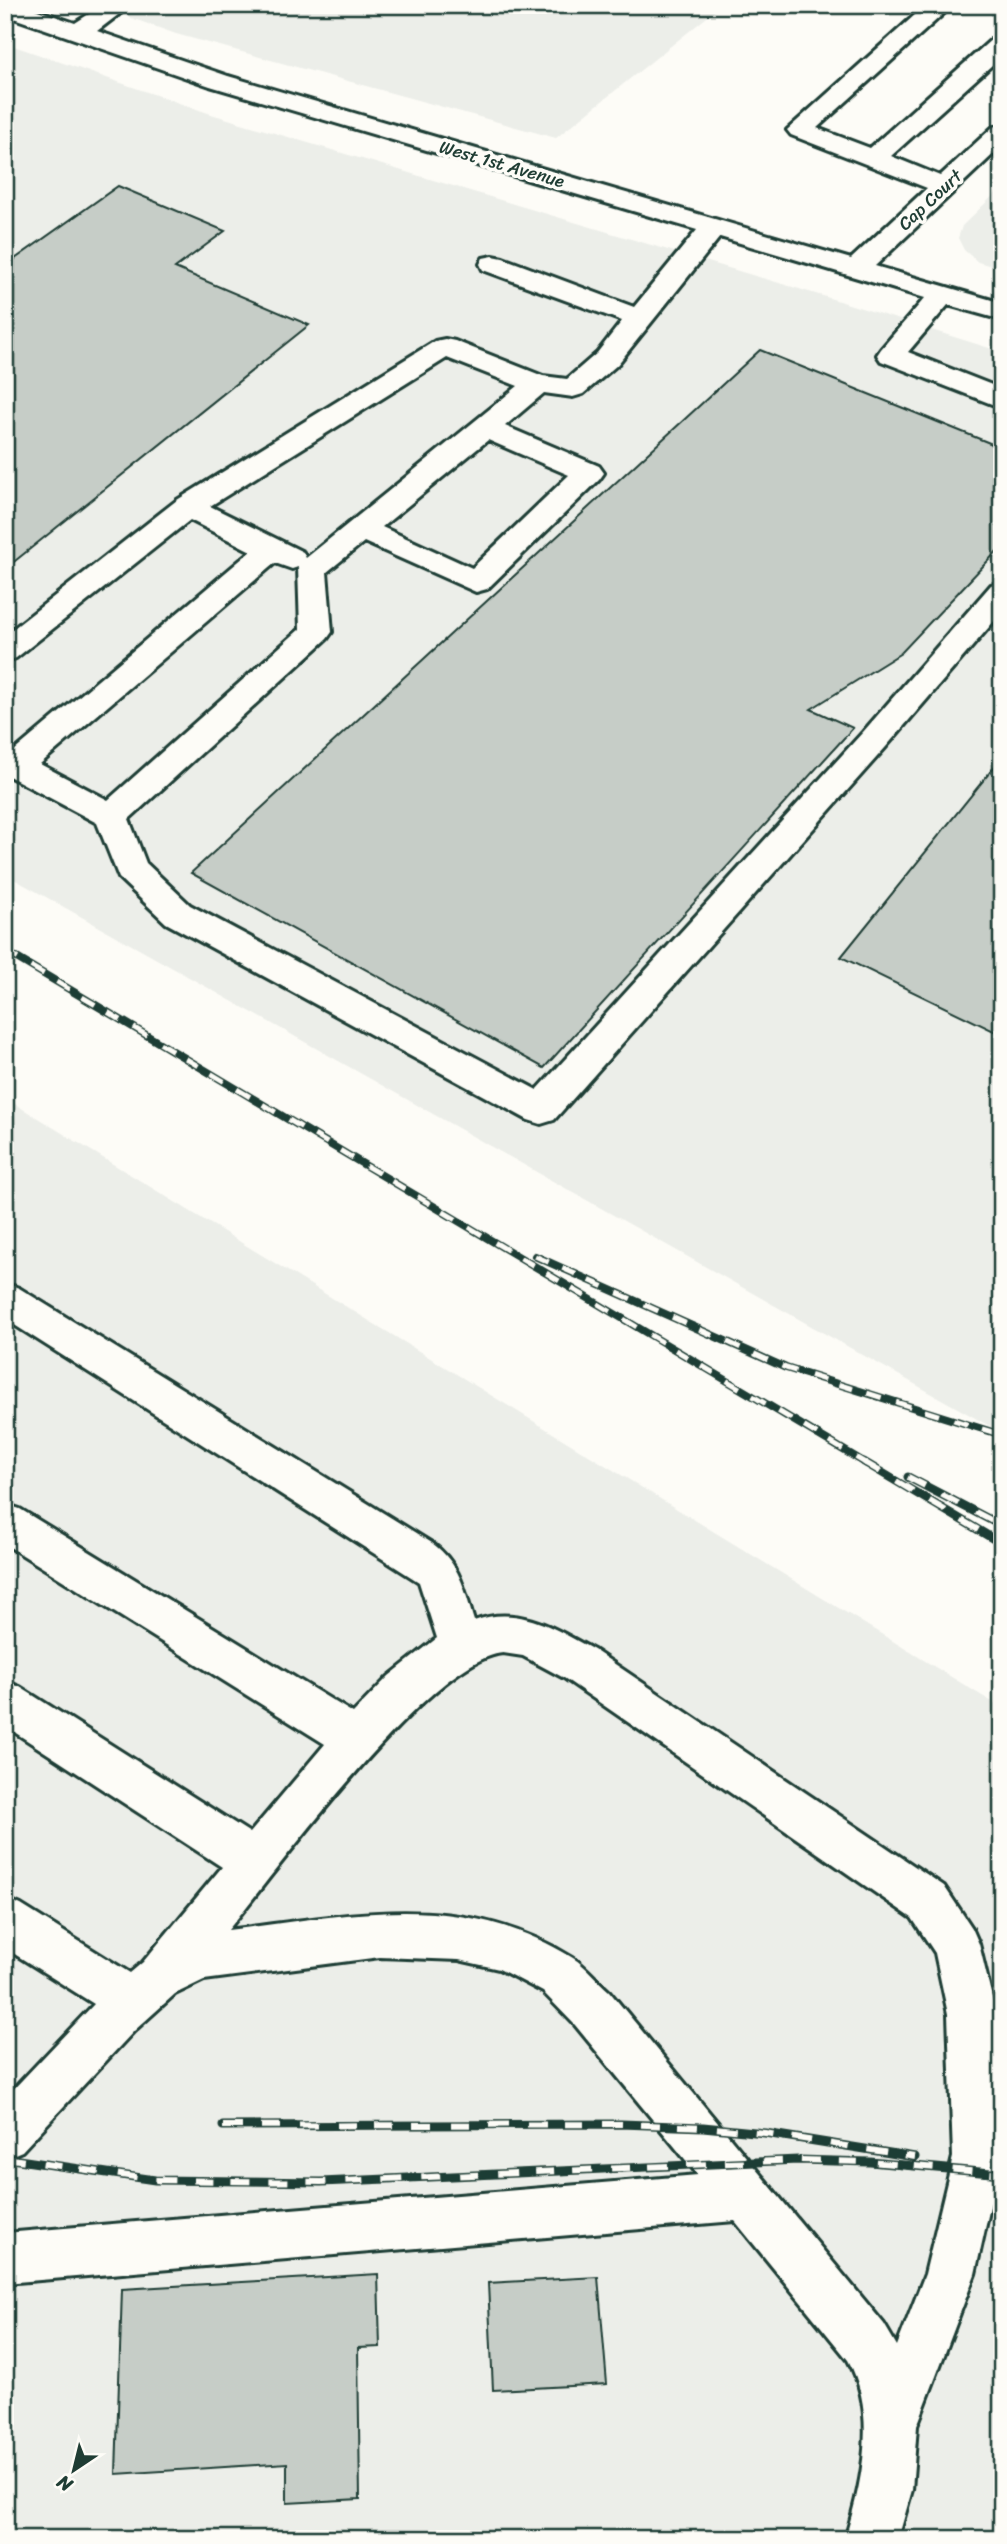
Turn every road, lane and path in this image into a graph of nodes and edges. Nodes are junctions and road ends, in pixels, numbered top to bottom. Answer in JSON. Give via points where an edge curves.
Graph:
{"nodes":[{"id":1,"x":119,"y":5,"type":"edge"},
{"id":2,"x":941,"y":5,"type":"edge"},
{"id":3,"x":5,"y":6,"type":"edge"},
{"id":4,"x":77,"y":33,"type":"junction"},
{"id":5,"x":1002,"y":43,"type":"edge"},
{"id":6,"x":1002,"y":132,"type":"edge"},
{"id":7,"x":873,"y":159,"type":"junction"},
{"id":8,"x":944,"y":186,"type":"junction"},
{"id":9,"x":715,"y":226,"type":"junction"},
{"id":10,"x":493,"y":264,"type":"dead end"},
{"id":11,"x":858,"y":267,"type":"junction"},
{"id":12,"x":943,"y":294,"type":"junction"},
{"id":13,"x":1002,"y":312,"type":"edge"},
{"id":14,"x":639,"y":318,"type":"junction"},
{"id":15,"x":538,"y":384,"type":"junction"},
{"id":16,"x":1002,"y":399,"type":"edge"},
{"id":17,"x":486,"y":428,"type":"junction"},
{"id":18,"x":188,"y":507,"type":"junction"},
{"id":19,"x":361,"y":529,"type":"junction"},
{"id":20,"x":272,"y":549,"type":"junction"},
{"id":21,"x":312,"y":569,"type":"junction"},
{"id":22,"x":1002,"y":592,"type":"edge"},
{"id":23,"x":5,"y":651,"type":"edge"},
{"id":24,"x":11,"y":763,"type":"edge"},
{"id":25,"x":111,"y":816,"type":"junction"},
{"id":26,"x":5,"y":1299,"type":"edge"},
{"id":27,"x":5,"y":1521,"type":"edge"},
{"id":28,"x":461,"y":1645,"type":"junction"},
{"id":29,"x":5,"y":1701,"type":"edge"},
{"id":30,"x":358,"y":1740,"type":"junction"},
{"id":31,"x":255,"y":1862,"type":"junction"},
{"id":32,"x":5,"y":1921,"type":"edge"},
{"id":33,"x":145,"y":1990,"type":"junction"},
{"id":34,"x":5,"y":2134,"type":"edge"},
{"id":35,"x":746,"y":2196,"type":"junction"},
{"id":36,"x":5,"y":2258,"type":"edge"},
{"id":37,"x":891,"y":2426,"type":"junction"},
{"id":38,"x":871,"y":2539,"type":"edge"}],
"edges":[{"from":1,"to":4,"type":"street"},
{"from":2,"to":7,"type":"street","via":[[800,130]]},
{"from":3,"to":4,"type":"street","name":"West 1st Avenue"},
{"from":4,"to":9,"type":"street","name":"West 1st Avenue","via":[[219,81]]},
{"from":5,"to":7,"type":"street"},
{"from":6,"to":8,"type":"street","name":"Cap Court"},
{"from":7,"to":8,"type":"street"},
{"from":8,"to":11,"type":"street","name":"Cap Court"},
{"from":9,"to":11,"type":"street","name":"West 1st Avenue"},
{"from":9,"to":14,"type":"street"},
{"from":10,"to":14,"type":"street"},
{"from":11,"to":12,"type":"street","name":"West 1st Avenue"},
{"from":12,"to":13,"type":"street","name":"West 1st Avenue"},
{"from":12,"to":16,"type":"street","via":[[891,355]]},
{"from":14,"to":15,"type":"street","via":[[607,359],[573,388]]},
{"from":15,"to":17,"type":"street"},
{"from":15,"to":18,"type":"street","via":[[445,348]]},
{"from":17,"to":19,"type":"street"},
{"from":17,"to":19,"type":"street","via":[[589,473],[476,582]]},
{"from":18,"to":20,"type":"street"},
{"from":18,"to":23,"type":"street"},
{"from":19,"to":21,"type":"street"},
{"from":20,"to":21,"type":"street"},
{"from":20,"to":24,"type":"street"},
{"from":21,"to":25,"type":"street","via":[[316,632]]},
{"from":22,"to":25,"type":"street","via":[[541,1110],[178,914],[131,869]]},
{"from":24,"to":25,"type":"street"},
{"from":26,"to":28,"type":"street","via":[[417,1556],[434,1569],[441,1583]]},
{"from":27,"to":30,"type":"street"},
{"from":28,"to":30,"type":"street","via":[[411,1684]]},
{"from":28,"to":37,"type":"street","via":[[491,1634],[525,1636],[579,1664],[919,1895],[956,1944],[972,2014],[977,2157],[950,2274]]},
{"from":29,"to":31,"type":"street"},
{"from":30,"to":31,"type":"street"},
{"from":31,"to":33,"type":"street"},
{"from":32,"to":33,"type":"street"},
{"from":33,"to":34,"type":"street"},
{"from":33,"to":35,"type":"street","via":[[200,1957],[380,1934],[459,1937],[506,1948],[559,1976],[592,2008]]},
{"from":35,"to":36,"type":"street"},
{"from":35,"to":37,"type":"street","via":[[866,2342],[883,2371]]},
{"from":37,"to":38,"type":"street","via":[[886,2490]]}]}
